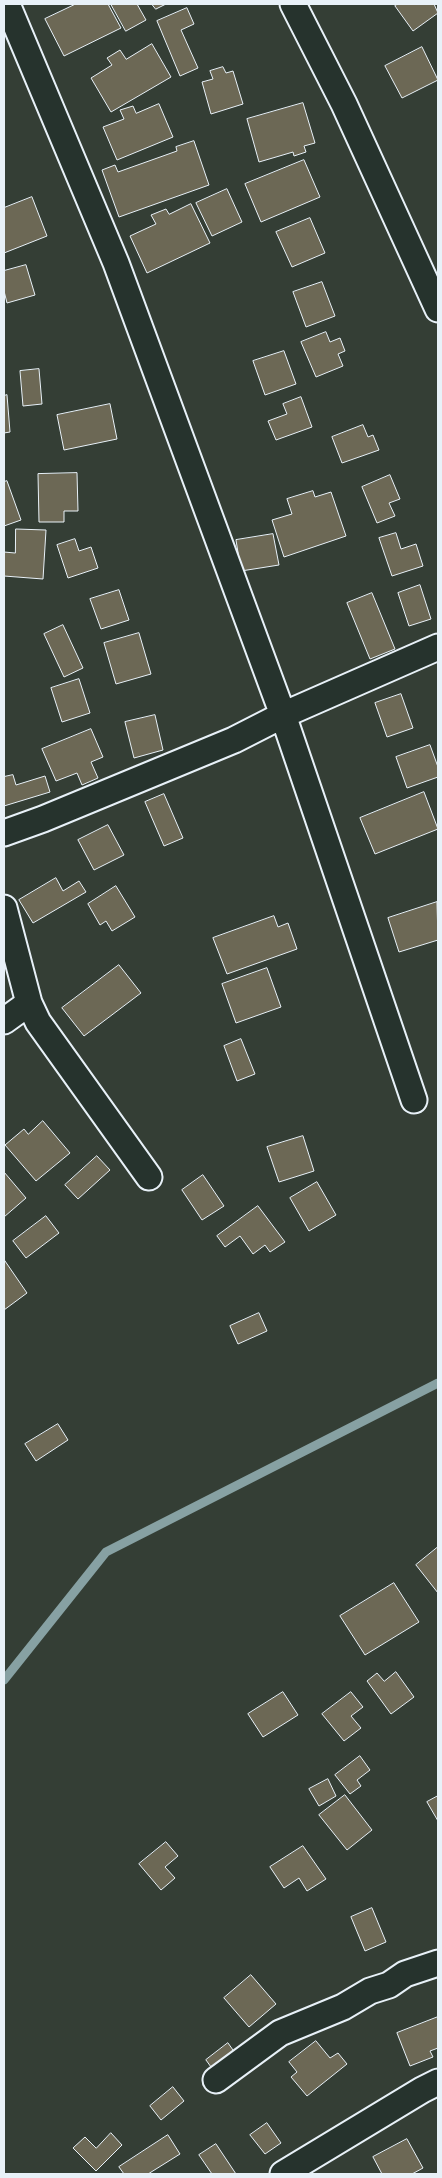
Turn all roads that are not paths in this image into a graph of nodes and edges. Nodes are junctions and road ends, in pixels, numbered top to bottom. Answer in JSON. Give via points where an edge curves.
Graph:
{"nodes":[{"id":1,"x":7,"y":4,"type":"edge"},
{"id":2,"x":293,"y":4,"type":"edge"},
{"id":3,"x":438,"y":308,"type":"edge"},
{"id":4,"x":438,"y":646,"type":"edge"},
{"id":5,"x":283,"y":714,"type":"junction"},
{"id":6,"x":4,"y":833,"type":"edge"},
{"id":7,"x":4,"y":908,"type":"edge"},
{"id":8,"x":29,"y":1002,"type":"junction"},
{"id":9,"x":4,"y":1021,"type":"edge"},
{"id":10,"x":414,"y":1100,"type":"dead end"},
{"id":11,"x":149,"y":1177,"type":"dead end"},
{"id":12,"x":438,"y":1963,"type":"edge"},
{"id":13,"x":216,"y":2080,"type":"dead end"},
{"id":14,"x":438,"y":2082,"type":"edge"},
{"id":15,"x":283,"y":2174,"type":"edge"}],
"edges":[{"from":1,"to":5,"type":"street","via":[[116,263]]},
{"from":2,"to":3,"type":"street","via":[[344,104]]},
{"from":4,"to":5,"type":"street"},
{"from":5,"to":6,"type":"street","via":[[225,744],[43,820]]},
{"from":5,"to":10,"type":"street"},
{"from":7,"to":8,"type":"street"},
{"from":8,"to":9,"type":"street"},
{"from":8,"to":11,"type":"street","via":[[38,1022]]},
{"from":12,"to":13,"type":"street","via":[[405,1974],[389,1986],[280,2033]]},
{"from":14,"to":15,"type":"street"}]}
